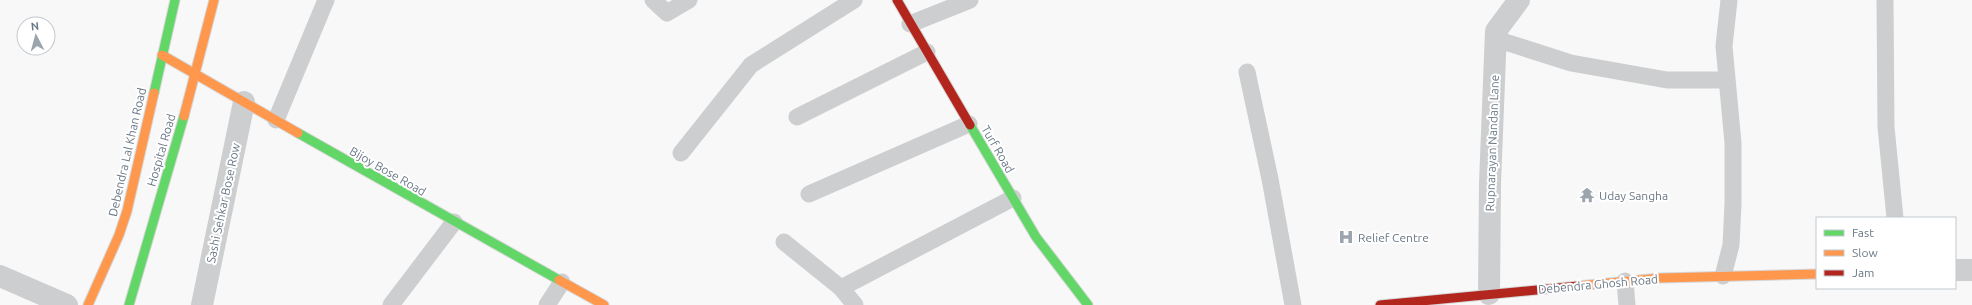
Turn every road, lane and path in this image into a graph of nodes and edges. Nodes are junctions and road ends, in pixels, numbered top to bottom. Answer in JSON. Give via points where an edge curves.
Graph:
{"nodes":[{"id":1,"x":175,"y":0,"type":"edge"},
{"id":2,"x":214,"y":0,"type":"edge"},
{"id":3,"x":326,"y":0,"type":"edge"},
{"id":4,"x":653,"y":0,"type":"edge"},
{"id":5,"x":689,"y":0,"type":"edge"},
{"id":6,"x":854,"y":0,"type":"edge"},
{"id":7,"x":897,"y":0,"type":"edge"},
{"id":8,"x":970,"y":0,"type":"edge"},
{"id":9,"x":1519,"y":0,"type":"edge"},
{"id":10,"x":1729,"y":0,"type":"edge"},
{"id":11,"x":1885,"y":0,"type":"edge"},
{"id":12,"x":910,"y":24,"type":"junction"},
{"id":13,"x":1496,"y":39,"type":"junction"},
{"id":14,"x":927,"y":52,"type":"junction"},
{"id":15,"x":162,"y":55,"type":"junction"},
{"id":16,"x":1248,"y":72,"type":"dead end"},
{"id":17,"x":196,"y":74,"type":"junction"},
{"id":18,"x":1727,"y":80,"type":"junction"},
{"id":19,"x":244,"y":102,"type":"junction"},
{"id":20,"x":797,"y":117,"type":"dead end"},
{"id":21,"x":276,"y":120,"type":"junction"},
{"id":22,"x":969,"y":124,"type":"junction"},
{"id":23,"x":681,"y":153,"type":"dead end"},
{"id":24,"x":809,"y":194,"type":"dead end"},
{"id":25,"x":1013,"y":198,"type":"junction"},
{"id":26,"x":1895,"y":217,"type":"edge"},
{"id":27,"x":454,"y":222,"type":"junction"},
{"id":28,"x":784,"y":242,"type":"dead end"},
{"id":29,"x":1956,"y":270,"type":"edge"},
{"id":30,"x":1972,"y":270,"type":"edge"},
{"id":31,"x":1816,"y":274,"type":"edge"},
{"id":32,"x":0,"y":276,"type":"edge"},
{"id":33,"x":1723,"y":276,"type":"junction"},
{"id":34,"x":1625,"y":281,"type":"junction"},
{"id":35,"x":562,"y":282,"type":"junction"},
{"id":36,"x":841,"y":288,"type":"junction"},
{"id":37,"x":1489,"y":294,"type":"junction"},
{"id":38,"x":68,"y":305,"type":"edge"},
{"id":39,"x":88,"y":305,"type":"edge"},
{"id":40,"x":129,"y":305,"type":"edge"},
{"id":41,"x":202,"y":305,"type":"edge"},
{"id":42,"x":391,"y":305,"type":"edge"},
{"id":43,"x":547,"y":305,"type":"edge"},
{"id":44,"x":604,"y":305,"type":"edge"},
{"id":45,"x":855,"y":305,"type":"edge"},
{"id":46,"x":1088,"y":305,"type":"edge"},
{"id":47,"x":1293,"y":305,"type":"edge"},
{"id":48,"x":1380,"y":305,"type":"edge"},
{"id":49,"x":1627,"y":305,"type":"edge"}],
"edges":[{"from":1,"to":15,"type":"street","name":"Debendra Lal Khan Road"},
{"from":2,"to":17,"type":"street","name":"Hospital Road"},
{"from":3,"to":21,"type":"lane"},
{"from":4,"to":5,"type":"lane","via":[[668,12]]},
{"from":6,"to":23,"type":"lane","via":[[752,65]]},
{"from":7,"to":12,"type":"street","name":"Turf Road"},
{"from":8,"to":12,"type":"lane"},
{"from":9,"to":13,"type":"street","name":"Rupnarayan Nandan Lane","via":[[1496,31]]},
{"from":10,"to":18,"type":"lane","via":[[1724,46]]},
{"from":11,"to":26,"type":"lane","via":[[1886,127]]},
{"from":12,"to":14,"type":"street","name":"Turf Road"},
{"from":13,"to":18,"type":"lane","via":[[1571,63],[1667,80]]},
{"from":13,"to":37,"type":"street","name":"Rupnarayan Nandan Lane","via":[[1490,183]]},
{"from":14,"to":20,"type":"lane"},
{"from":14,"to":22,"type":"street","name":"Turf Road"},
{"from":15,"to":17,"type":"street","name":"Bijoy Bose Road"},
{"from":15,"to":39,"type":"street","name":"Debendra Lal Khan Road","via":[[127,211]]},
{"from":16,"to":47,"type":"lane"},
{"from":17,"to":19,"type":"street","name":"Bijoy Bose Road"},
{"from":17,"to":40,"type":"street","name":"Hospital Road"},
{"from":18,"to":33,"type":"lane","via":[[1733,143],[1733,204],[1732,245]]},
{"from":19,"to":21,"type":"street","name":"Bijoy Bose Road"},
{"from":19,"to":41,"type":"street","name":"Sashi Sehkar Bose Row"},
{"from":21,"to":27,"type":"street","name":"Bijoy Bose Road"},
{"from":22,"to":24,"type":"lane"},
{"from":22,"to":25,"type":"street","name":"Turf Road"},
{"from":25,"to":36,"type":"lane"},
{"from":25,"to":46,"type":"street","name":"Turf Road","via":[[1036,237]]},
{"from":27,"to":35,"type":"street","name":"Bijoy Bose Road"},
{"from":27,"to":42,"type":"lane"},
{"from":28,"to":36,"type":"lane"},
{"from":29,"to":30,"type":"street"},
{"from":31,"to":33,"type":"street","name":"Debendra Ghosh Road"},
{"from":32,"to":38,"type":"street"},
{"from":33,"to":34,"type":"street","name":"Debendra Ghosh Road"},
{"from":34,"to":37,"type":"street","name":"Debendra Ghosh Road"},
{"from":34,"to":49,"type":"lane"},
{"from":35,"to":43,"type":"lane"},
{"from":35,"to":44,"type":"street","name":"Bijoy Bose Road"},
{"from":36,"to":45,"type":"lane"},
{"from":37,"to":48,"type":"street","name":"Debendra Ghosh Road"}]}
